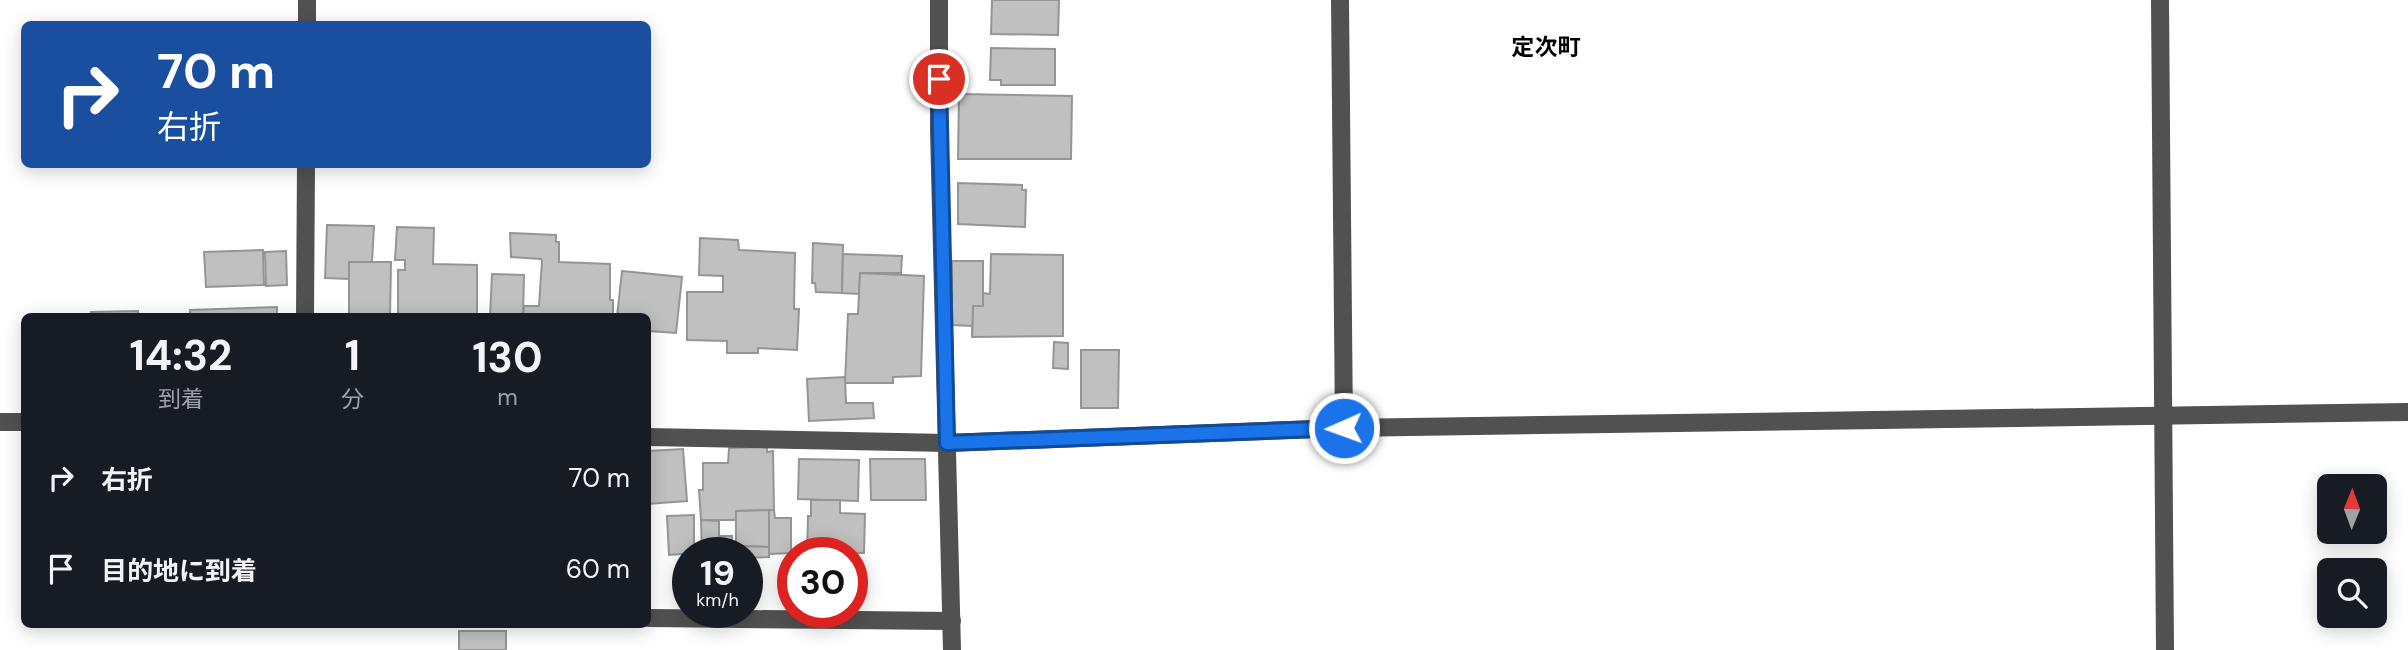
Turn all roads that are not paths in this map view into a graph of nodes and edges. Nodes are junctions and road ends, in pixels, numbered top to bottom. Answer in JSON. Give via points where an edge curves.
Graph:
{"nodes":[{"id":1,"x":307,"y":0,"type":"edge"},
{"id":2,"x":939,"y":0,"type":"edge"},
{"id":3,"x":1340,"y":0,"type":"edge"},
{"id":4,"x":2160,"y":0,"type":"edge"},
{"id":5,"x":307,"y":21,"type":"edge"},
{"id":6,"x":306,"y":168,"type":"edge"},
{"id":7,"x":305,"y":313,"type":"edge"},
{"id":8,"x":2408,"y":412,"type":"edge"},
{"id":9,"x":2163,"y":416,"type":"junction"},
{"id":10,"x":0,"y":422,"type":"edge"},
{"id":11,"x":21,"y":422,"type":"edge"},
{"id":12,"x":1344,"y":428,"type":"junction"},
{"id":13,"x":651,"y":437,"type":"edge"},
{"id":14,"x":947,"y":443,"type":"junction"},
{"id":15,"x":651,"y":618,"type":"edge"},
{"id":16,"x":952,"y":621,"type":"junction"},
{"id":17,"x":953,"y":650,"type":"edge"},
{"id":18,"x":2165,"y":650,"type":"edge"}],
"edges":[{"from":1,"to":5,"type":"street"},
{"from":2,"to":14,"type":"street"},
{"from":3,"to":12,"type":"street"},
{"from":4,"to":9,"type":"street"},
{"from":6,"to":7,"type":"street"},
{"from":8,"to":9,"type":"street"},
{"from":9,"to":12,"type":"street"},
{"from":9,"to":18,"type":"street"},
{"from":10,"to":11,"type":"street"},
{"from":12,"to":14,"type":"street"},
{"from":13,"to":14,"type":"street"},
{"from":14,"to":16,"type":"street"},
{"from":15,"to":16,"type":"street"},
{"from":16,"to":17,"type":"street"}]}
